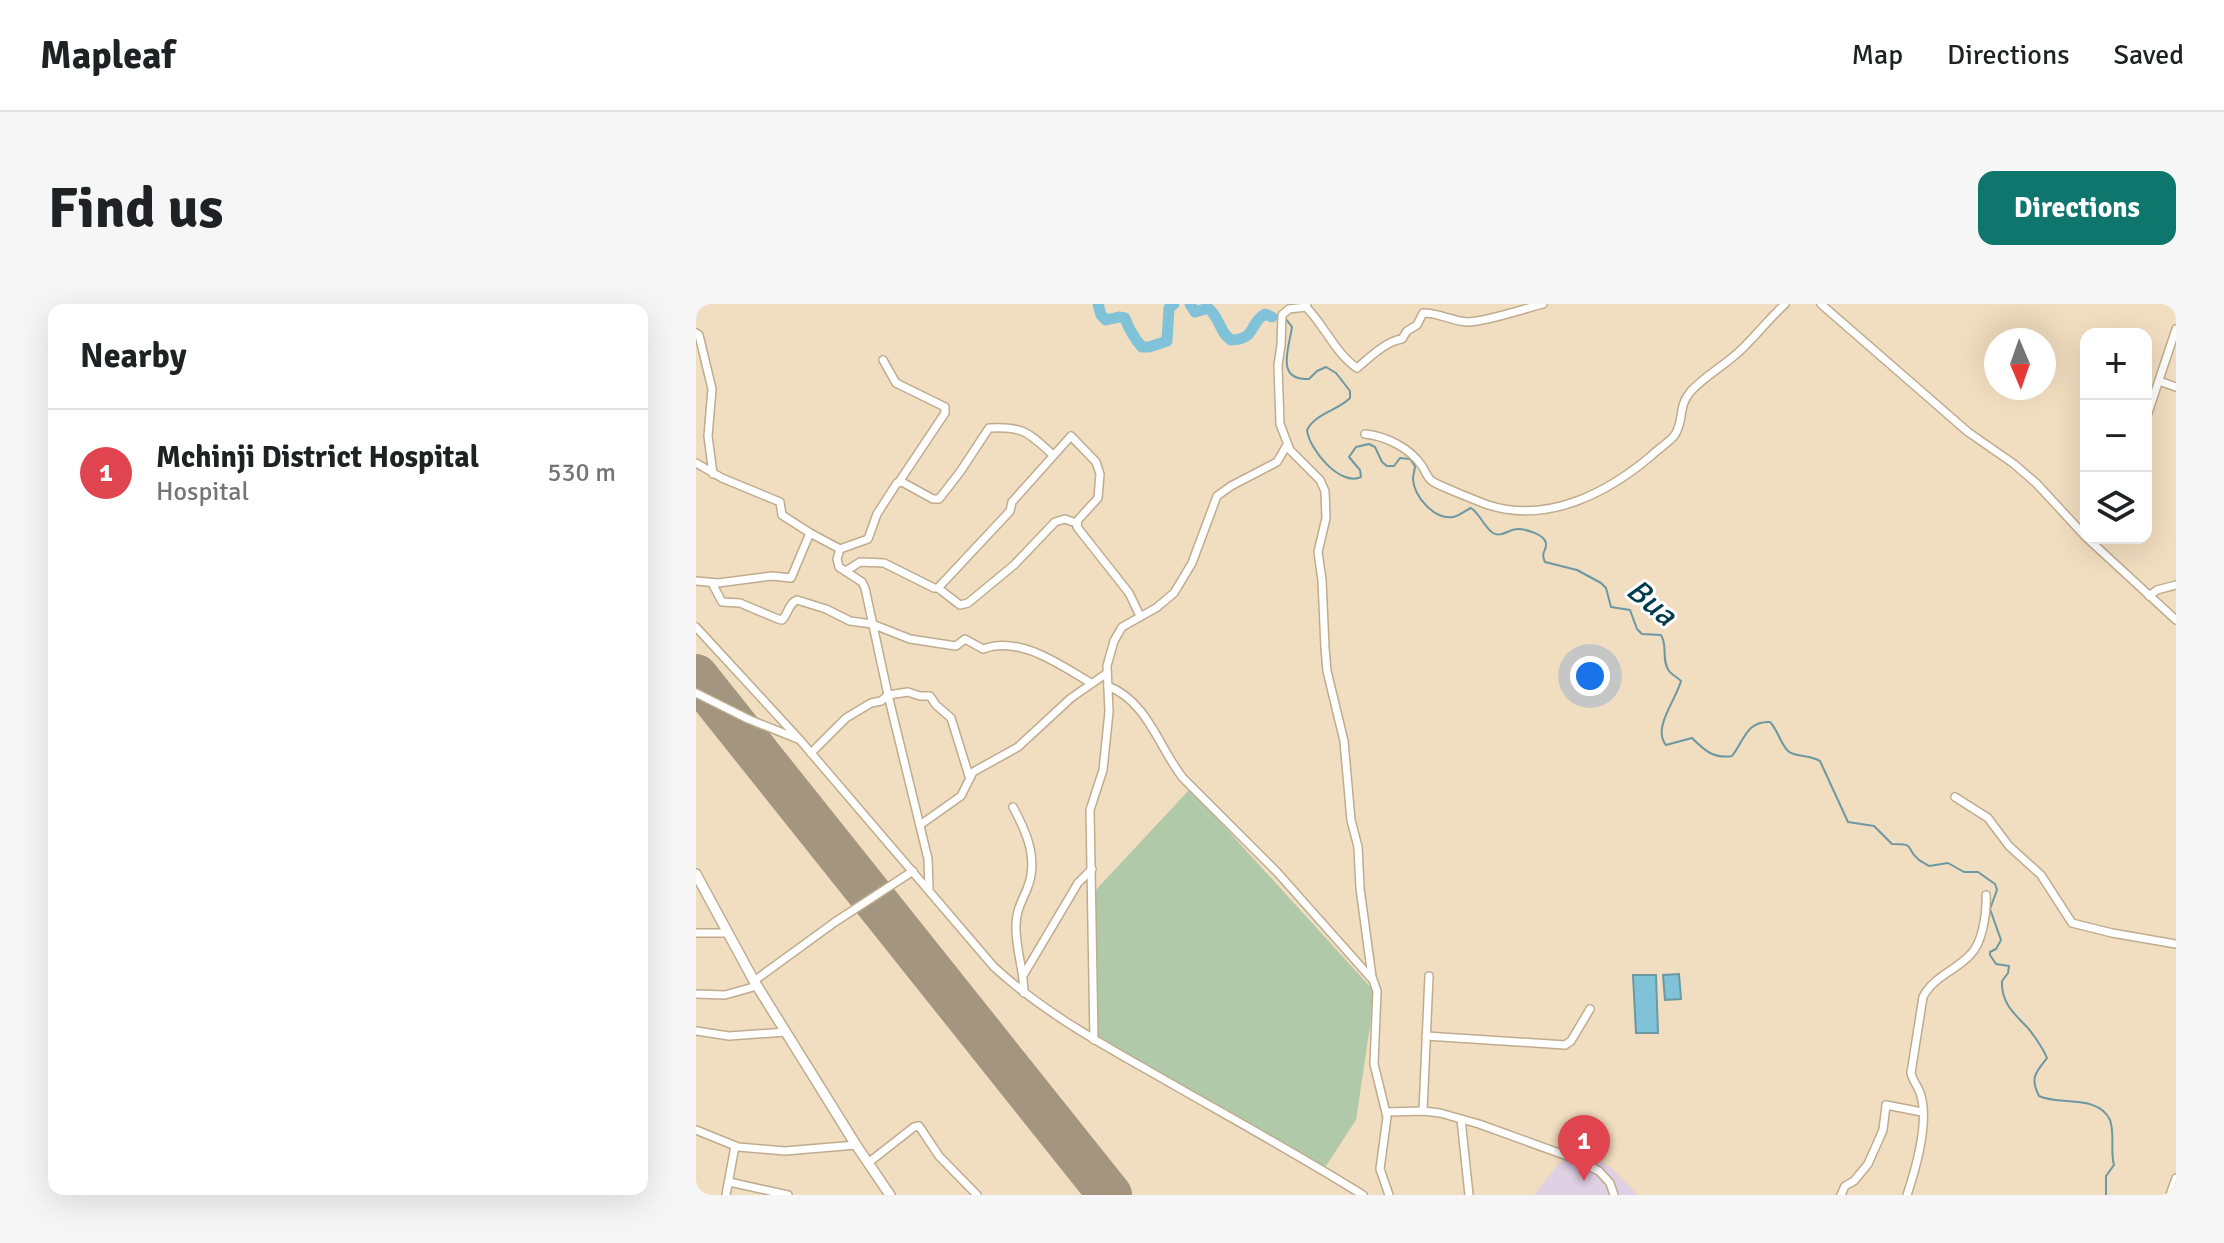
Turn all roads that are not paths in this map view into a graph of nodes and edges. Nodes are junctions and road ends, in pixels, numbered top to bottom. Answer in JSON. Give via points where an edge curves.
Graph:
{"nodes":[{"id":1,"x":1543,"y":304,"type":"edge"},
{"id":2,"x":1785,"y":304,"type":"edge"},
{"id":3,"x":1821,"y":304,"type":"edge"},
{"id":4,"x":1306,"y":306,"type":"edge"},
{"id":5,"x":2176,"y":329,"type":"edge"},
{"id":6,"x":696,"y":333,"type":"edge"},
{"id":7,"x":883,"y":360,"type":"dead end"},
{"id":8,"x":2159,"y":381,"type":"junction"},
{"id":9,"x":2176,"y":387,"type":"edge"},
{"id":10,"x":2152,"y":401,"type":"edge"},
{"id":11,"x":1365,"y":434,"type":"dead end"},
{"id":12,"x":1287,"y":445,"type":"junction"},
{"id":13,"x":1053,"y":455,"type":"junction"},
{"id":14,"x":696,"y":463,"type":"edge"},
{"id":15,"x":713,"y":474,"type":"junction"},
{"id":16,"x":899,"y":482,"type":"junction"},
{"id":17,"x":1076,"y":523,"type":"junction"},
{"id":18,"x":2080,"y":531,"type":"edge"},
{"id":19,"x":810,"y":533,"type":"junction"},
{"id":20,"x":2092,"y":544,"type":"edge"},
{"id":21,"x":2100,"y":544,"type":"edge"},
{"id":22,"x":840,"y":549,"type":"junction"},
{"id":23,"x":2099,"y":551,"type":"junction"},
{"id":24,"x":846,"y":571,"type":"junction"},
{"id":25,"x":696,"y":581,"type":"edge"},
{"id":26,"x":712,"y":583,"type":"junction"},
{"id":27,"x":2176,"y":585,"type":"edge"},
{"id":28,"x":938,"y":588,"type":"junction"},
{"id":29,"x":2149,"y":596,"type":"junction"},
{"id":30,"x":1140,"y":616,"type":"junction"},
{"id":31,"x":2176,"y":620,"type":"edge"},
{"id":32,"x":872,"y":624,"type":"junction"},
{"id":33,"x":696,"y":627,"type":"edge"},
{"id":34,"x":1107,"y":673,"type":"junction"},
{"id":35,"x":1091,"y":683,"type":"junction"},
{"id":36,"x":1108,"y":686,"type":"junction"},
{"id":37,"x":696,"y":693,"type":"edge"},
{"id":38,"x":888,"y":695,"type":"junction"},
{"id":39,"x":800,"y":740,"type":"junction"},
{"id":40,"x":811,"y":753,"type":"junction"},
{"id":41,"x":969,"y":776,"type":"junction"},
{"id":42,"x":1955,"y":797,"type":"dead end"},
{"id":43,"x":1013,"y":807,"type":"dead end"},
{"id":44,"x":920,"y":825,"type":"junction"},
{"id":45,"x":1092,"y":869,"type":"junction"},
{"id":46,"x":913,"y":871,"type":"junction"},
{"id":47,"x":696,"y":874,"type":"edge"},
{"id":48,"x":929,"y":888,"type":"junction"},
{"id":49,"x":1986,"y":895,"type":"dead end"},
{"id":50,"x":696,"y":933,"type":"edge"},
{"id":51,"x":727,"y":933,"type":"junction"},
{"id":52,"x":2176,"y":944,"type":"edge"},
{"id":53,"x":1024,"y":975,"type":"junction"},
{"id":54,"x":1429,"y":976,"type":"dead end"},
{"id":55,"x":1372,"y":980,"type":"junction"},
{"id":56,"x":756,"y":984,"type":"junction"},
{"id":57,"x":1024,"y":993,"type":"junction"},
{"id":58,"x":696,"y":994,"type":"edge"},
{"id":59,"x":1590,"y":1009,"type":"dead end"},
{"id":60,"x":696,"y":1031,"type":"edge"},
{"id":61,"x":786,"y":1032,"type":"junction"},
{"id":62,"x":1426,"y":1036,"type":"junction"},
{"id":63,"x":1094,"y":1040,"type":"junction"},
{"id":64,"x":1423,"y":1111,"type":"junction"},
{"id":65,"x":1387,"y":1112,"type":"junction"},
{"id":66,"x":1922,"y":1112,"type":"junction"},
{"id":67,"x":1461,"y":1119,"type":"junction"},
{"id":68,"x":696,"y":1130,"type":"edge"},
{"id":69,"x":856,"y":1145,"type":"junction"},
{"id":70,"x":735,"y":1146,"type":"junction"},
{"id":71,"x":868,"y":1163,"type":"junction"},
{"id":72,"x":2176,"y":1178,"type":"edge"},
{"id":73,"x":729,"y":1182,"type":"junction"},
{"id":74,"x":726,"y":1195,"type":"edge"},
{"id":75,"x":788,"y":1195,"type":"edge"},
{"id":76,"x":890,"y":1195,"type":"edge"},
{"id":77,"x":977,"y":1195,"type":"edge"},
{"id":78,"x":1363,"y":1195,"type":"edge"},
{"id":79,"x":1389,"y":1195,"type":"edge"},
{"id":80,"x":1469,"y":1195,"type":"edge"},
{"id":81,"x":1614,"y":1195,"type":"edge"},
{"id":82,"x":1841,"y":1195,"type":"edge"},
{"id":83,"x":1907,"y":1195,"type":"edge"},
{"id":84,"x":2170,"y":1195,"type":"edge"}],
"edges":[{"from":1,"to":4,"type":"street","via":[[1472,322],[1423,313],[1402,339],[1359,368]]},
{"from":2,"to":11,"type":"street","via":[[1690,392],[1681,405],[1674,436],[1627,475],[1573,502],[1544,510],[1487,504],[1431,481],[1416,458],[1398,445]]},
{"from":3,"to":18,"type":"street","via":[[1968,432],[2036,483]]},
{"from":4,"to":12,"type":"street","via":[[1282,315],[1277,396]]},
{"from":5,"to":8,"type":"street"},
{"from":6,"to":15,"type":"street","via":[[712,389],[708,436]]},
{"from":7,"to":16,"type":"street","via":[[896,383],[946,410]]},
{"from":8,"to":9,"type":"street"},
{"from":8,"to":10,"type":"street"},
{"from":12,"to":30,"type":"street","via":[[1277,462],[1217,496],[1192,563],[1174,593]]},
{"from":12,"to":55,"type":"street","via":[[1325,491],[1326,518],[1318,552],[1327,671],[1344,741]]},
{"from":13,"to":16,"type":"street","via":[[1030,434],[1010,427],[989,428],[939,499]]},
{"from":13,"to":17,"type":"street","via":[[1071,436],[1098,465],[1098,498]]},
{"from":13,"to":28,"type":"street","via":[[1010,511]]},
{"from":14,"to":15,"type":"street"},
{"from":15,"to":19,"type":"street","via":[[780,502],[782,515]]},
{"from":16,"to":22,"type":"street","via":[[877,514],[868,539]]},
{"from":17,"to":28,"type":"street","via":[[1055,522],[1014,565],[964,605]]},
{"from":17,"to":30,"type":"street"},
{"from":19,"to":22,"type":"street"},
{"from":19,"to":26,"type":"street","via":[[791,578]]},
{"from":20,"to":23,"type":"street"},
{"from":21,"to":23,"type":"street"},
{"from":22,"to":24,"type":"street","via":[[837,563]]},
{"from":23,"to":29,"type":"street"},
{"from":24,"to":28,"type":"street","via":[[860,562],[884,563]]},
{"from":24,"to":32,"type":"street","via":[[865,588]]},
{"from":25,"to":26,"type":"street"},
{"from":26,"to":32,"type":"street","via":[[722,602],[740,603],[778,619],[797,600]]},
{"from":27,"to":29,"type":"street"},
{"from":29,"to":31,"type":"street"},
{"from":30,"to":34,"type":"street","via":[[1118,633]]},
{"from":32,"to":35,"type":"street","via":[[910,639],[956,646],[965,639],[983,649],[997,644],[1021,648]]},
{"from":32,"to":38,"type":"street"},
{"from":33,"to":39,"type":"street"},
{"from":34,"to":35,"type":"street"},
{"from":34,"to":36,"type":"street"},
{"from":35,"to":41,"type":"street","via":[[1018,747]]},
{"from":36,"to":45,"type":"street","via":[[1103,770],[1090,810]]},
{"from":36,"to":55,"type":"street","via":[[1134,705],[1183,778],[1277,872]]},
{"from":37,"to":39,"type":"street"},
{"from":38,"to":40,"type":"street","via":[[846,718]]},
{"from":38,"to":41,"type":"street","via":[[933,697],[951,718]]},
{"from":38,"to":44,"type":"street"},
{"from":39,"to":40,"type":"street"},
{"from":40,"to":46,"type":"street"},
{"from":41,"to":44,"type":"street","via":[[961,796]]},
{"from":42,"to":52,"type":"street","via":[[1988,818],[2041,875],[2072,923]]},
{"from":43,"to":53,"type":"street","via":[[1028,835],[1033,864],[1016,918]]},
{"from":44,"to":48,"type":"street"},
{"from":45,"to":53,"type":"street","via":[[1078,883]]},
{"from":45,"to":63,"type":"street"},
{"from":46,"to":48,"type":"street"},
{"from":46,"to":56,"type":"street","via":[[835,922]]},
{"from":47,"to":51,"type":"street"},
{"from":48,"to":57,"type":"street","via":[[994,967]]},
{"from":49,"to":66,"type":"street","via":[[1987,911],[1972,955],[1923,997],[1911,1073]]},
{"from":50,"to":51,"type":"street"},
{"from":51,"to":56,"type":"street"},
{"from":53,"to":57,"type":"street"},
{"from":54,"to":62,"type":"street"},
{"from":55,"to":65,"type":"street","via":[[1377,991],[1374,1064]]},
{"from":56,"to":58,"type":"street","via":[[725,995]]},
{"from":56,"to":61,"type":"street"},
{"from":57,"to":63,"type":"street"},
{"from":59,"to":62,"type":"street","via":[[1565,1045]]},
{"from":60,"to":61,"type":"street","via":[[729,1036]]},
{"from":61,"to":69,"type":"street"},
{"from":62,"to":64,"type":"street"},
{"from":63,"to":78,"type":"street"},
{"from":64,"to":65,"type":"street"},
{"from":64,"to":67,"type":"street"},
{"from":65,"to":79,"type":"street","via":[[1380,1169]]},
{"from":66,"to":82,"type":"street","via":[[1886,1105],[1883,1130],[1868,1164]]},
{"from":66,"to":83,"type":"street"},
{"from":67,"to":80,"type":"street"},
{"from":67,"to":81,"type":"street","via":[[1599,1171]]},
{"from":68,"to":70,"type":"street"},
{"from":69,"to":70,"type":"street","via":[[785,1151]]},
{"from":69,"to":71,"type":"street"},
{"from":70,"to":73,"type":"street"},
{"from":71,"to":76,"type":"street"},
{"from":71,"to":77,"type":"street","via":[[919,1126]]},
{"from":72,"to":84,"type":"street"},
{"from":73,"to":74,"type":"street"},
{"from":73,"to":75,"type":"street"}]}
